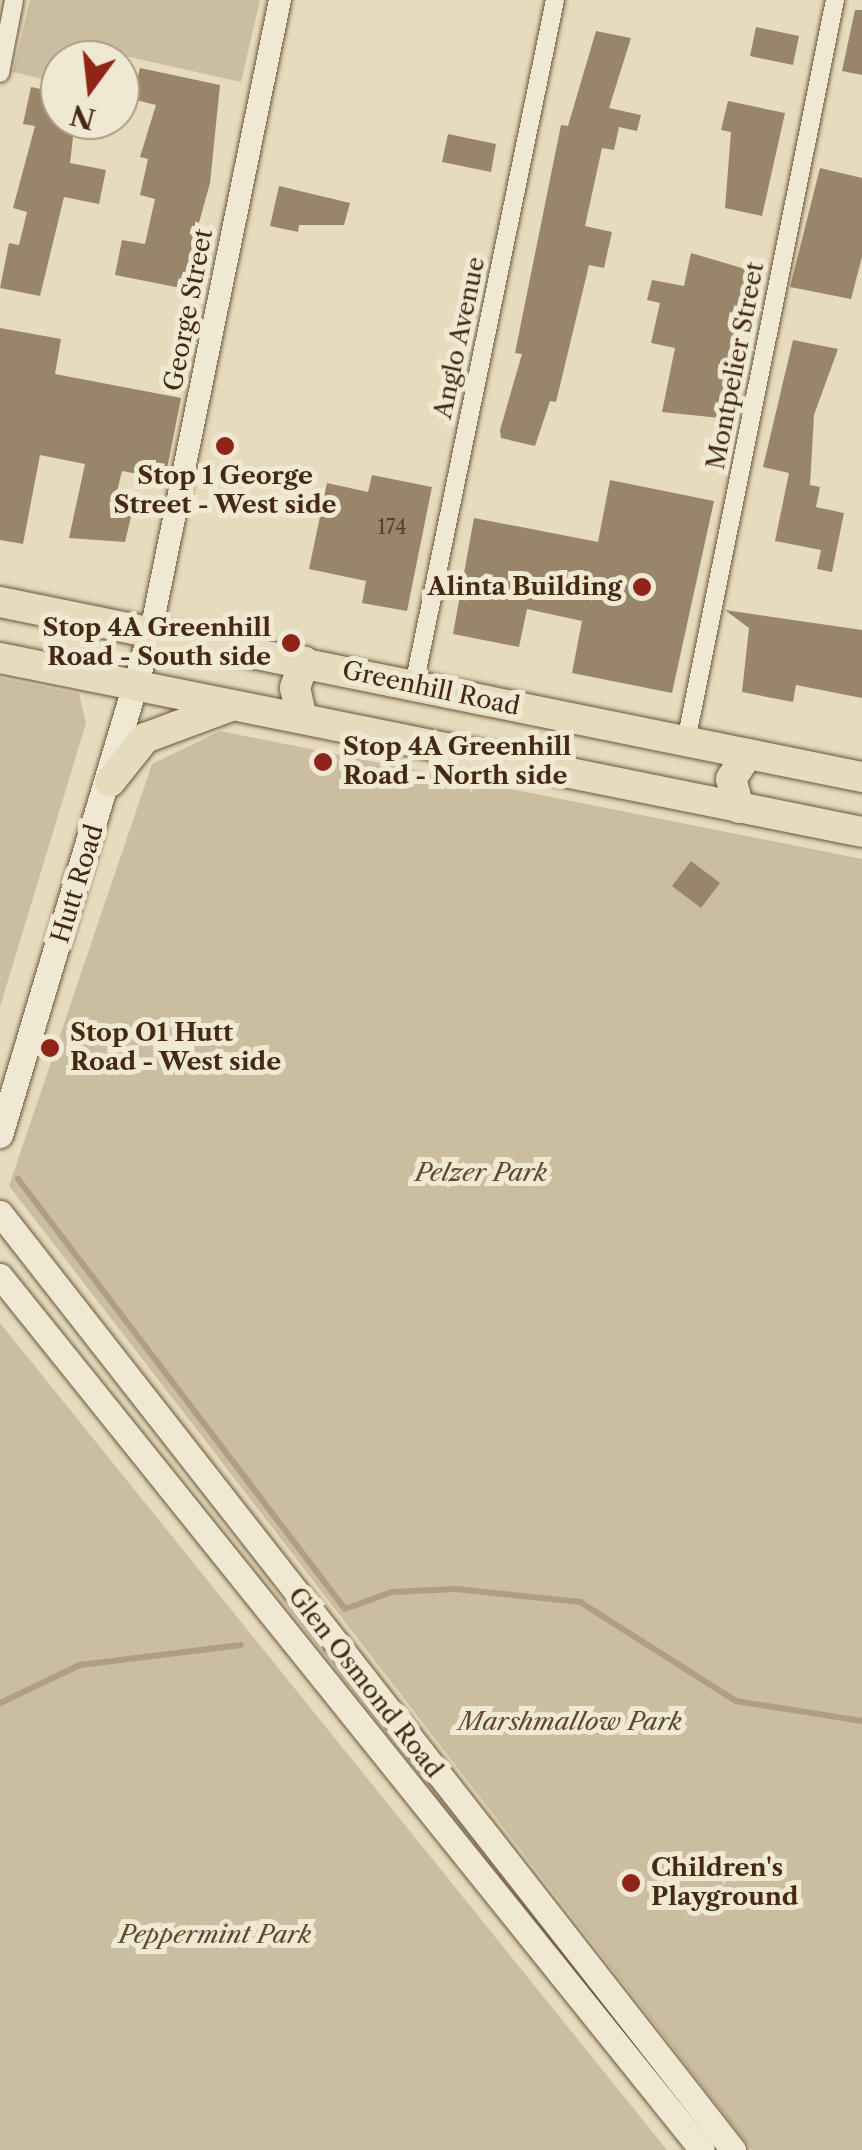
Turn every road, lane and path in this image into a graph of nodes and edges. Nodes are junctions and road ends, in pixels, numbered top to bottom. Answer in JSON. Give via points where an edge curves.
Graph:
{"nodes":[{"id":1,"x":14,"y":0,"type":"edge"},
{"id":2,"x":280,"y":0,"type":"edge"},
{"id":3,"x":555,"y":0,"type":"edge"},
{"id":4,"x":836,"y":0,"type":"edge"},
{"id":5,"x":0,"y":73,"type":"edge"},
{"id":6,"x":0,"y":602,"type":"edge"},
{"id":7,"x":151,"y":631,"type":"junction"},
{"id":8,"x":0,"y":658,"type":"edge"},
{"id":9,"x":304,"y":662,"type":"junction"},
{"id":10,"x":140,"y":685,"type":"junction"},
{"id":11,"x":414,"y":685,"type":"junction"},
{"id":12,"x":236,"y":704,"type":"junction"},
{"id":13,"x":302,"y":718,"type":"junction"},
{"id":14,"x":686,"y":741,"type":"junction"},
{"id":15,"x":748,"y":754,"type":"junction"},
{"id":16,"x":862,"y":777,"type":"edge"},
{"id":17,"x":110,"y":782,"type":"junction"},
{"id":18,"x":739,"y":808,"type":"junction"},
{"id":19,"x":862,"y":832,"type":"edge"},
{"id":20,"x":0,"y":1134,"type":"edge"},
{"id":21,"x":0,"y":1214,"type":"edge"},
{"id":22,"x":0,"y":1276,"type":"edge"},
{"id":23,"x":392,"y":1718,"type":"junction"},
{"id":24,"x":370,"y":1735,"type":"junction"},
{"id":25,"x":702,"y":2150,"type":"edge"},
{"id":26,"x":734,"y":2150,"type":"edge"}],
"edges":[{"from":1,"to":5,"type":"street"},
{"from":2,"to":7,"type":"street","name":"George Street"},
{"from":3,"to":11,"type":"street","name":"Anglo Avenue"},
{"from":4,"to":14,"type":"street","name":"Montpelier Street"},
{"from":6,"to":7,"type":"highway","name":"Greenhill Road"},
{"from":7,"to":9,"type":"highway","name":"Greenhill Road"},
{"from":7,"to":10,"type":"main road","name":"Hutt Road"},
{"from":8,"to":10,"type":"highway"},
{"from":9,"to":11,"type":"highway","name":"Greenhill Road"},
{"from":9,"to":13,"type":"highway","via":[[295,688]]},
{"from":10,"to":12,"type":"highway"},
{"from":10,"to":17,"type":"main road","name":"Hutt Road"},
{"from":11,"to":14,"type":"highway","name":"Greenhill Road"},
{"from":12,"to":13,"type":"highway"},
{"from":12,"to":17,"type":"highway","via":[[145,738]]},
{"from":13,"to":18,"type":"highway"},
{"from":14,"to":15,"type":"highway","name":"Greenhill Road"},
{"from":15,"to":16,"type":"highway","name":"Greenhill Road"},
{"from":15,"to":18,"type":"highway","via":[[732,779]]},
{"from":17,"to":20,"type":"main road","name":"Hutt Road"},
{"from":18,"to":19,"type":"highway"},
{"from":21,"to":23,"type":"main road","name":"Glen Osmond Road"},
{"from":22,"to":24,"type":"main road","name":"Glen Osmond Road"},
{"from":23,"to":24,"type":"main road"},
{"from":23,"to":26,"type":"main road","name":"Glen Osmond Road"},
{"from":24,"to":25,"type":"main road","name":"Glen Osmond Road"}]}
